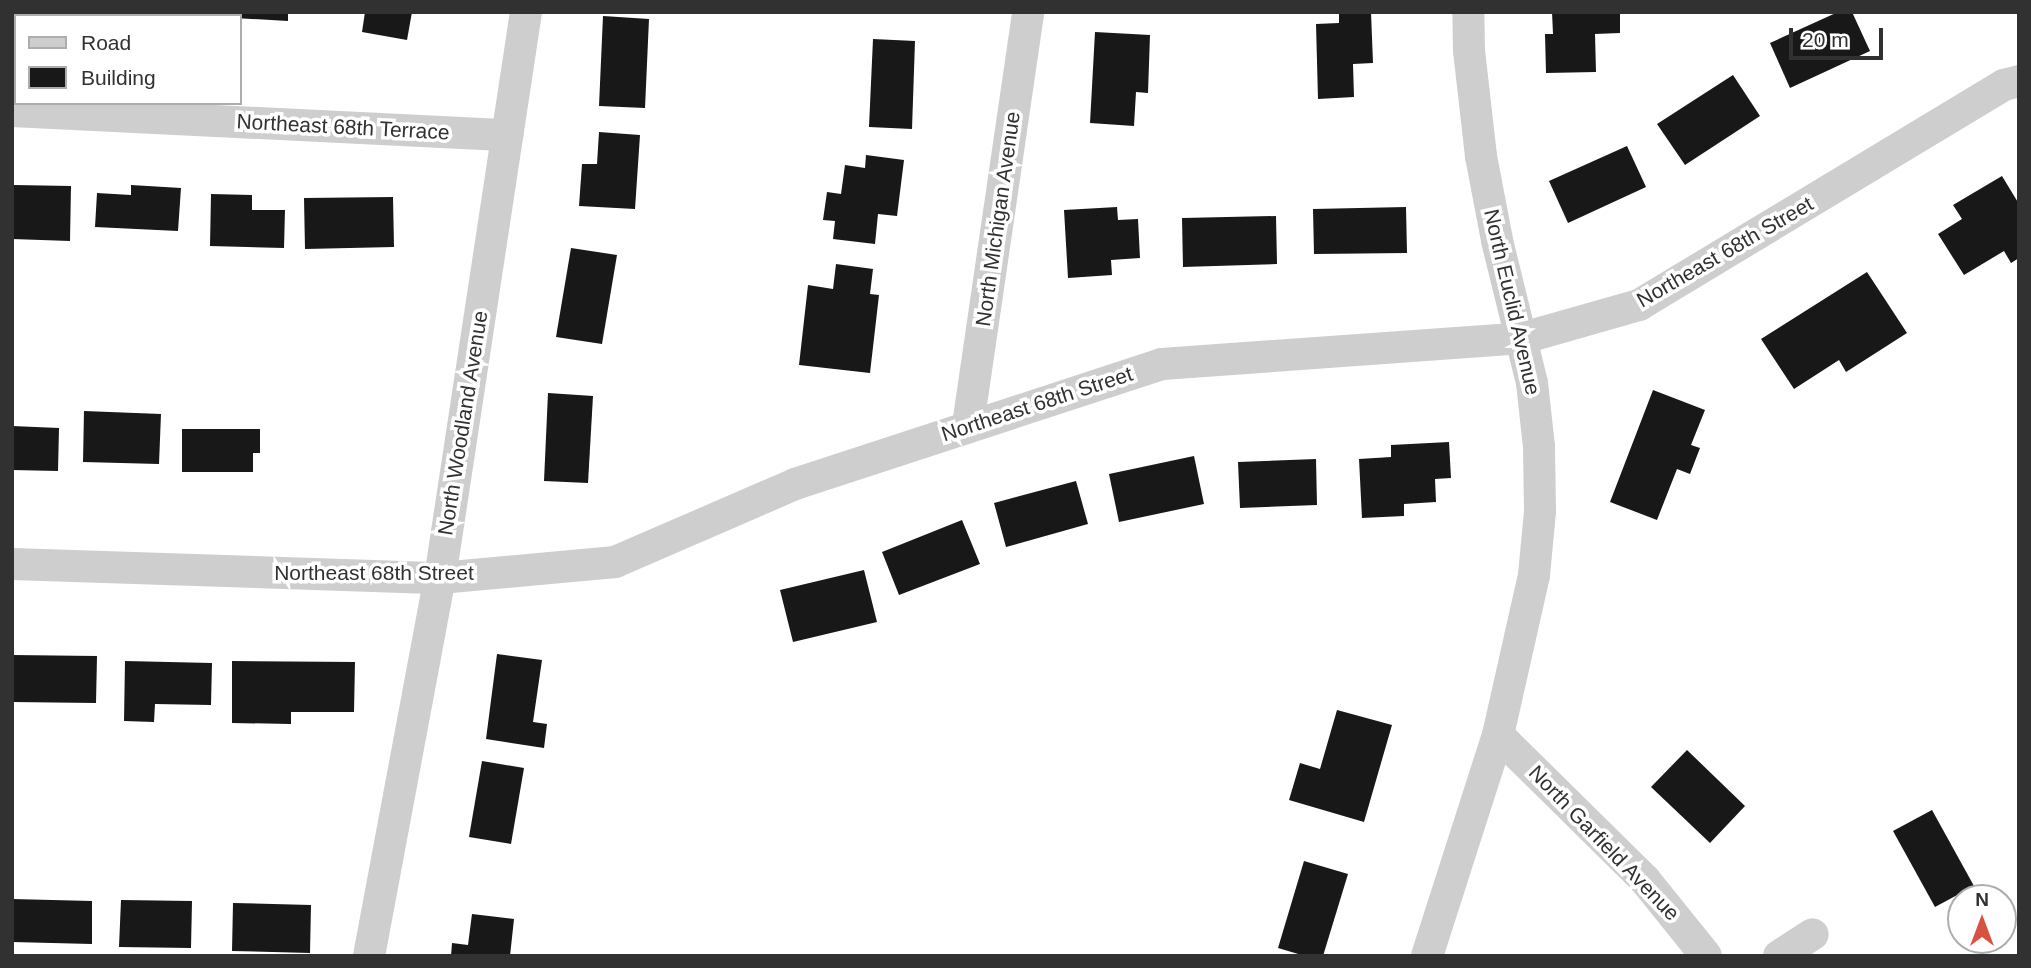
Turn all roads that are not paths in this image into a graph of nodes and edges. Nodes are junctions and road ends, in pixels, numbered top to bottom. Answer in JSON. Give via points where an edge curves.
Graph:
{"nodes":[{"id":1,"x":526,"y":12,"type":"edge"},
{"id":2,"x":1028,"y":12,"type":"edge"},
{"id":3,"x":1468,"y":12,"type":"edge"},
{"id":4,"x":2019,"y":81,"type":"edge"},
{"id":5,"x":12,"y":111,"type":"edge"},
{"id":6,"x":507,"y":135,"type":"junction"},
{"id":7,"x":1523,"y":338,"type":"junction"},
{"id":8,"x":968,"y":425,"type":"junction"},
{"id":9,"x":12,"y":564,"type":"edge"},
{"id":10,"x":440,"y":579,"type":"junction"},
{"id":11,"x":1498,"y":735,"type":"junction"},
{"id":12,"x":1813,"y":934,"type":"dead end"},
{"id":13,"x":369,"y":956,"type":"edge"},
{"id":14,"x":1427,"y":956,"type":"edge"},
{"id":15,"x":1706,"y":956,"type":"edge"},
{"id":16,"x":1779,"y":956,"type":"edge"}],
"edges":[{"from":1,"to":6,"type":"street","name":"North Woodland Avenue"},
{"from":2,"to":8,"type":"street","name":"North Michigan Avenue"},
{"from":3,"to":7,"type":"street","name":"North Euclid Avenue","via":[[1481,156]]},
{"from":4,"to":7,"type":"street","name":"Northeast 68th Street","via":[[2004,85],[1639,305]]},
{"from":5,"to":6,"type":"street","name":"Northeast 68th Terrace"},
{"from":6,"to":10,"type":"street","name":"North Woodland Avenue"},
{"from":7,"to":8,"type":"street","name":"Northeast 68th Street","via":[[1162,363]]},
{"from":7,"to":11,"type":"street","name":"North Euclid Avenue","via":[[1539,447],[1540,511],[1534,575]]},
{"from":8,"to":10,"type":"street","name":"Northeast 68th Street","via":[[795,484],[615,562]]},
{"from":9,"to":10,"type":"street","name":"Northeast 68th Street"},
{"from":10,"to":13,"type":"street","name":"North Woodland Avenue"},
{"from":11,"to":14,"type":"street","name":"North Euclid Avenue"},
{"from":11,"to":15,"type":"street","name":"North Garfield Avenue","via":[[1645,880]]},
{"from":12,"to":16,"type":"street"}]}
